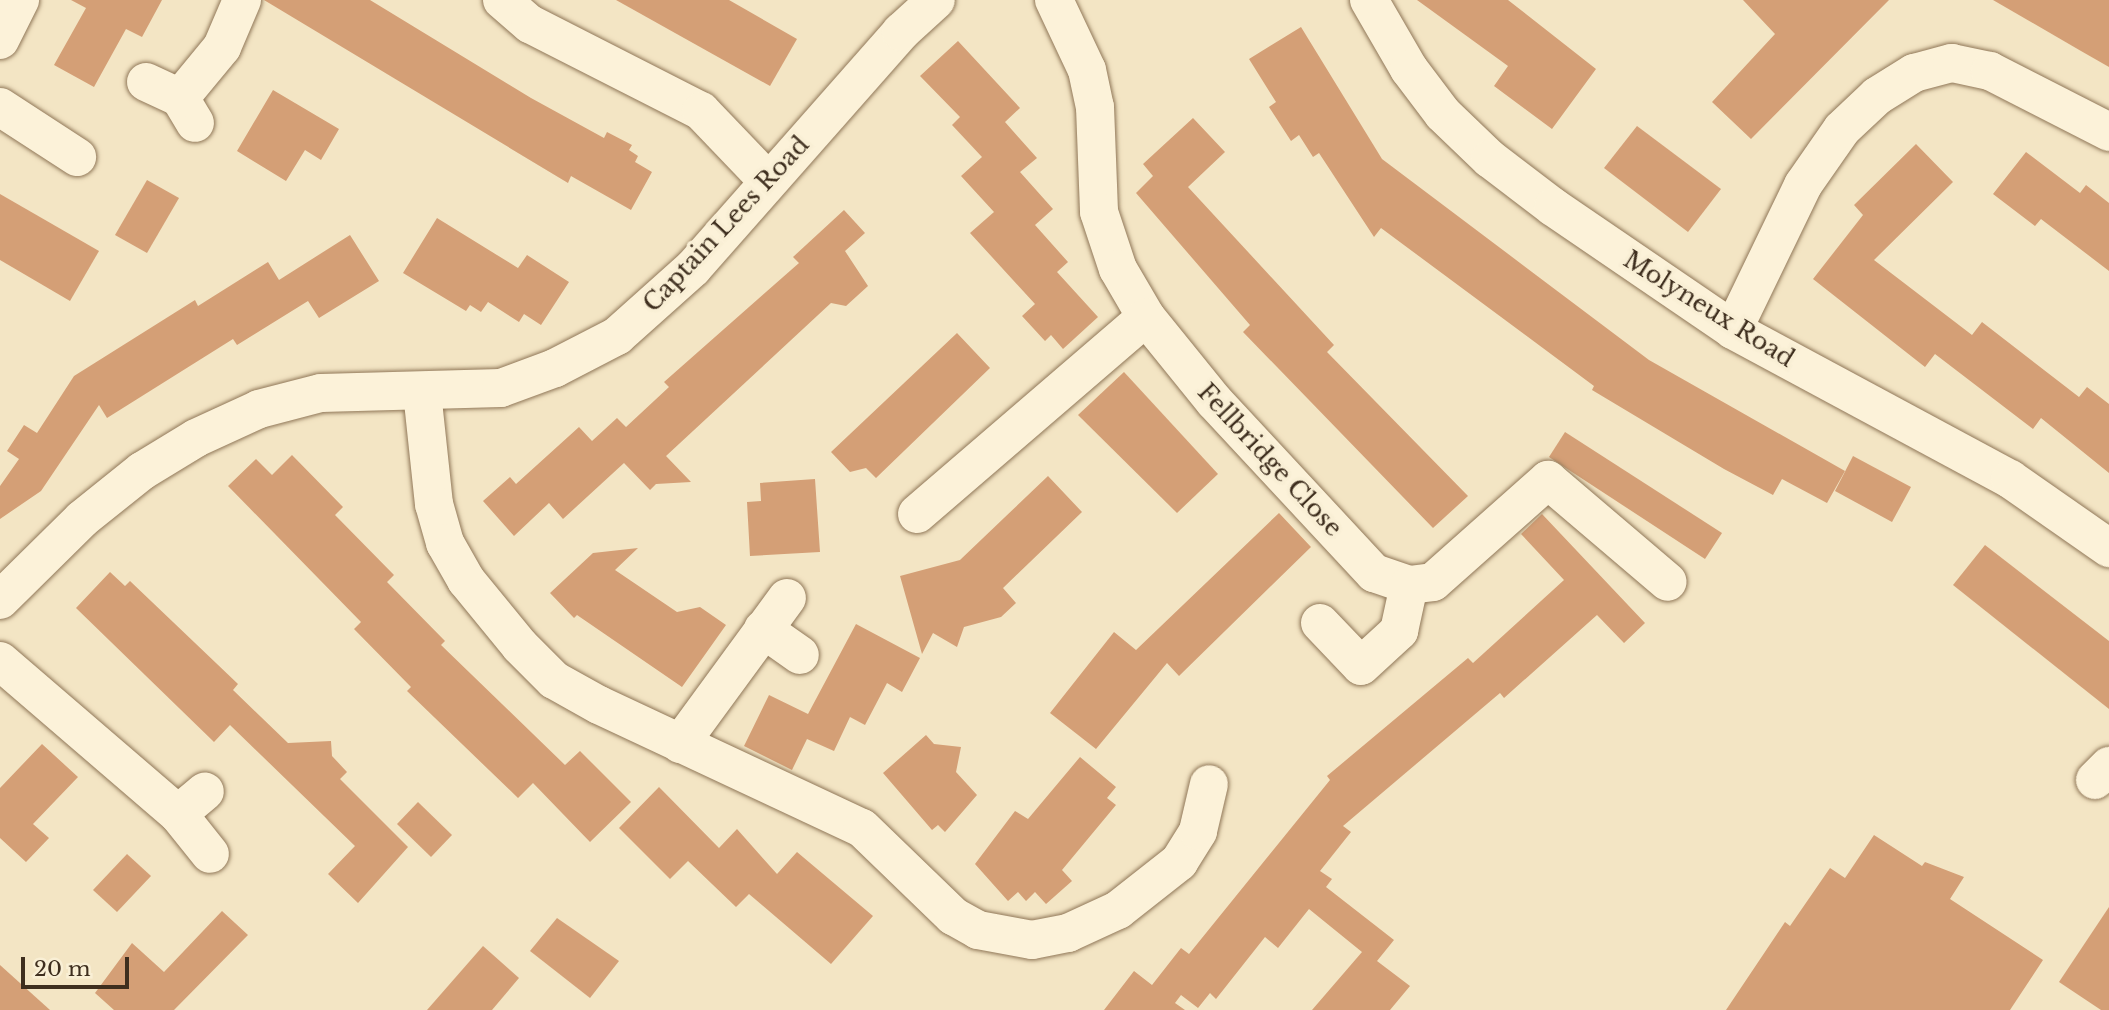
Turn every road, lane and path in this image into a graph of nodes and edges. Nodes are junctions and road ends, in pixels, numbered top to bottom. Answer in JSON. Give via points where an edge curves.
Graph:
{"nodes":[{"id":1,"x":20,"y":0,"type":"edge"},
{"id":2,"x":242,"y":0,"type":"edge"},
{"id":3,"x":502,"y":0,"type":"edge"},
{"id":4,"x":936,"y":0,"type":"edge"},
{"id":5,"x":1054,"y":0,"type":"edge"},
{"id":6,"x":1369,"y":0,"type":"edge"},
{"id":7,"x":0,"y":40,"type":"edge"},
{"id":8,"x":146,"y":82,"type":"dead end"},
{"id":9,"x":0,"y":107,"type":"edge"},
{"id":10,"x":2109,"y":132,"type":"edge"},
{"id":11,"x":77,"y":157,"type":"dead end"},
{"id":12,"x":767,"y":180,"type":"junction"},
{"id":13,"x":1146,"y":317,"type":"junction"},
{"id":14,"x":1732,"y":330,"type":"junction"},
{"id":15,"x":422,"y":392,"type":"junction"},
{"id":16,"x":917,"y":514,"type":"dead end"},
{"id":17,"x":2109,"y":548,"type":"edge"},
{"id":18,"x":1668,"y":582,"type":"dead end"},
{"id":19,"x":1409,"y":586,"type":"junction"},
{"id":20,"x":787,"y":598,"type":"dead end"},
{"id":21,"x":0,"y":600,"type":"edge"},
{"id":22,"x":1320,"y":623,"type":"dead end"},
{"id":23,"x":763,"y":629,"type":"junction"},
{"id":24,"x":800,"y":655,"type":"dead end"},
{"id":25,"x":0,"y":661,"type":"edge"},
{"id":26,"x":680,"y":744,"type":"junction"},
{"id":27,"x":1209,"y":784,"type":"dead end"},
{"id":28,"x":210,"y":854,"type":"dead end"}],
"edges":[{"from":1,"to":7,"type":"street"},
{"from":2,"to":8,"type":"street","via":[[188,111]]},
{"from":3,"to":12,"type":"street","via":[[530,24],[701,111]]},
{"from":4,"to":12,"type":"street","name":"Captain Lees Road"},
{"from":5,"to":13,"type":"street","name":"Fellbridge Close","via":[[1087,70],[1096,107],[1106,242]]},
{"from":6,"to":14,"type":"street","name":"Molyneux Road","via":[[1409,69],[1443,114],[1490,159]]},
{"from":9,"to":11,"type":"street"},
{"from":10,"to":14,"type":"street","via":[[1990,71],[1952,63],[1914,73],[1877,96],[1826,152],[1803,185]]},
{"from":12,"to":15,"type":"street","name":"Captain Lees Road","via":[[693,268],[617,335],[555,368],[501,388]]},
{"from":13,"to":16,"type":"street"},
{"from":13,"to":19,"type":"street","name":"Fellbridge Close","via":[[1214,401],[1374,573]]},
{"from":14,"to":17,"type":"street","name":"Molyneux Road","via":[[2010,480]]},
{"from":15,"to":21,"type":"street","name":"Captain Lees Road","via":[[321,393],[259,409],[196,438],[82,519]]},
{"from":15,"to":26,"type":"street","via":[[434,504],[445,543],[466,579],[554,680]]},
{"from":18,"to":19,"type":"street","via":[[1548,480],[1450,571],[1433,582]]},
{"from":19,"to":22,"type":"street","via":[[1399,631],[1361,666]]},
{"from":20,"to":23,"type":"street"},
{"from":23,"to":24,"type":"street"},
{"from":23,"to":26,"type":"street"},
{"from":25,"to":28,"type":"street","via":[[191,802]]},
{"from":26,"to":27,"type":"street","via":[[862,828],[953,916],[1003,938],[1068,933],[1142,894],[1179,862],[1198,831]]}]}
